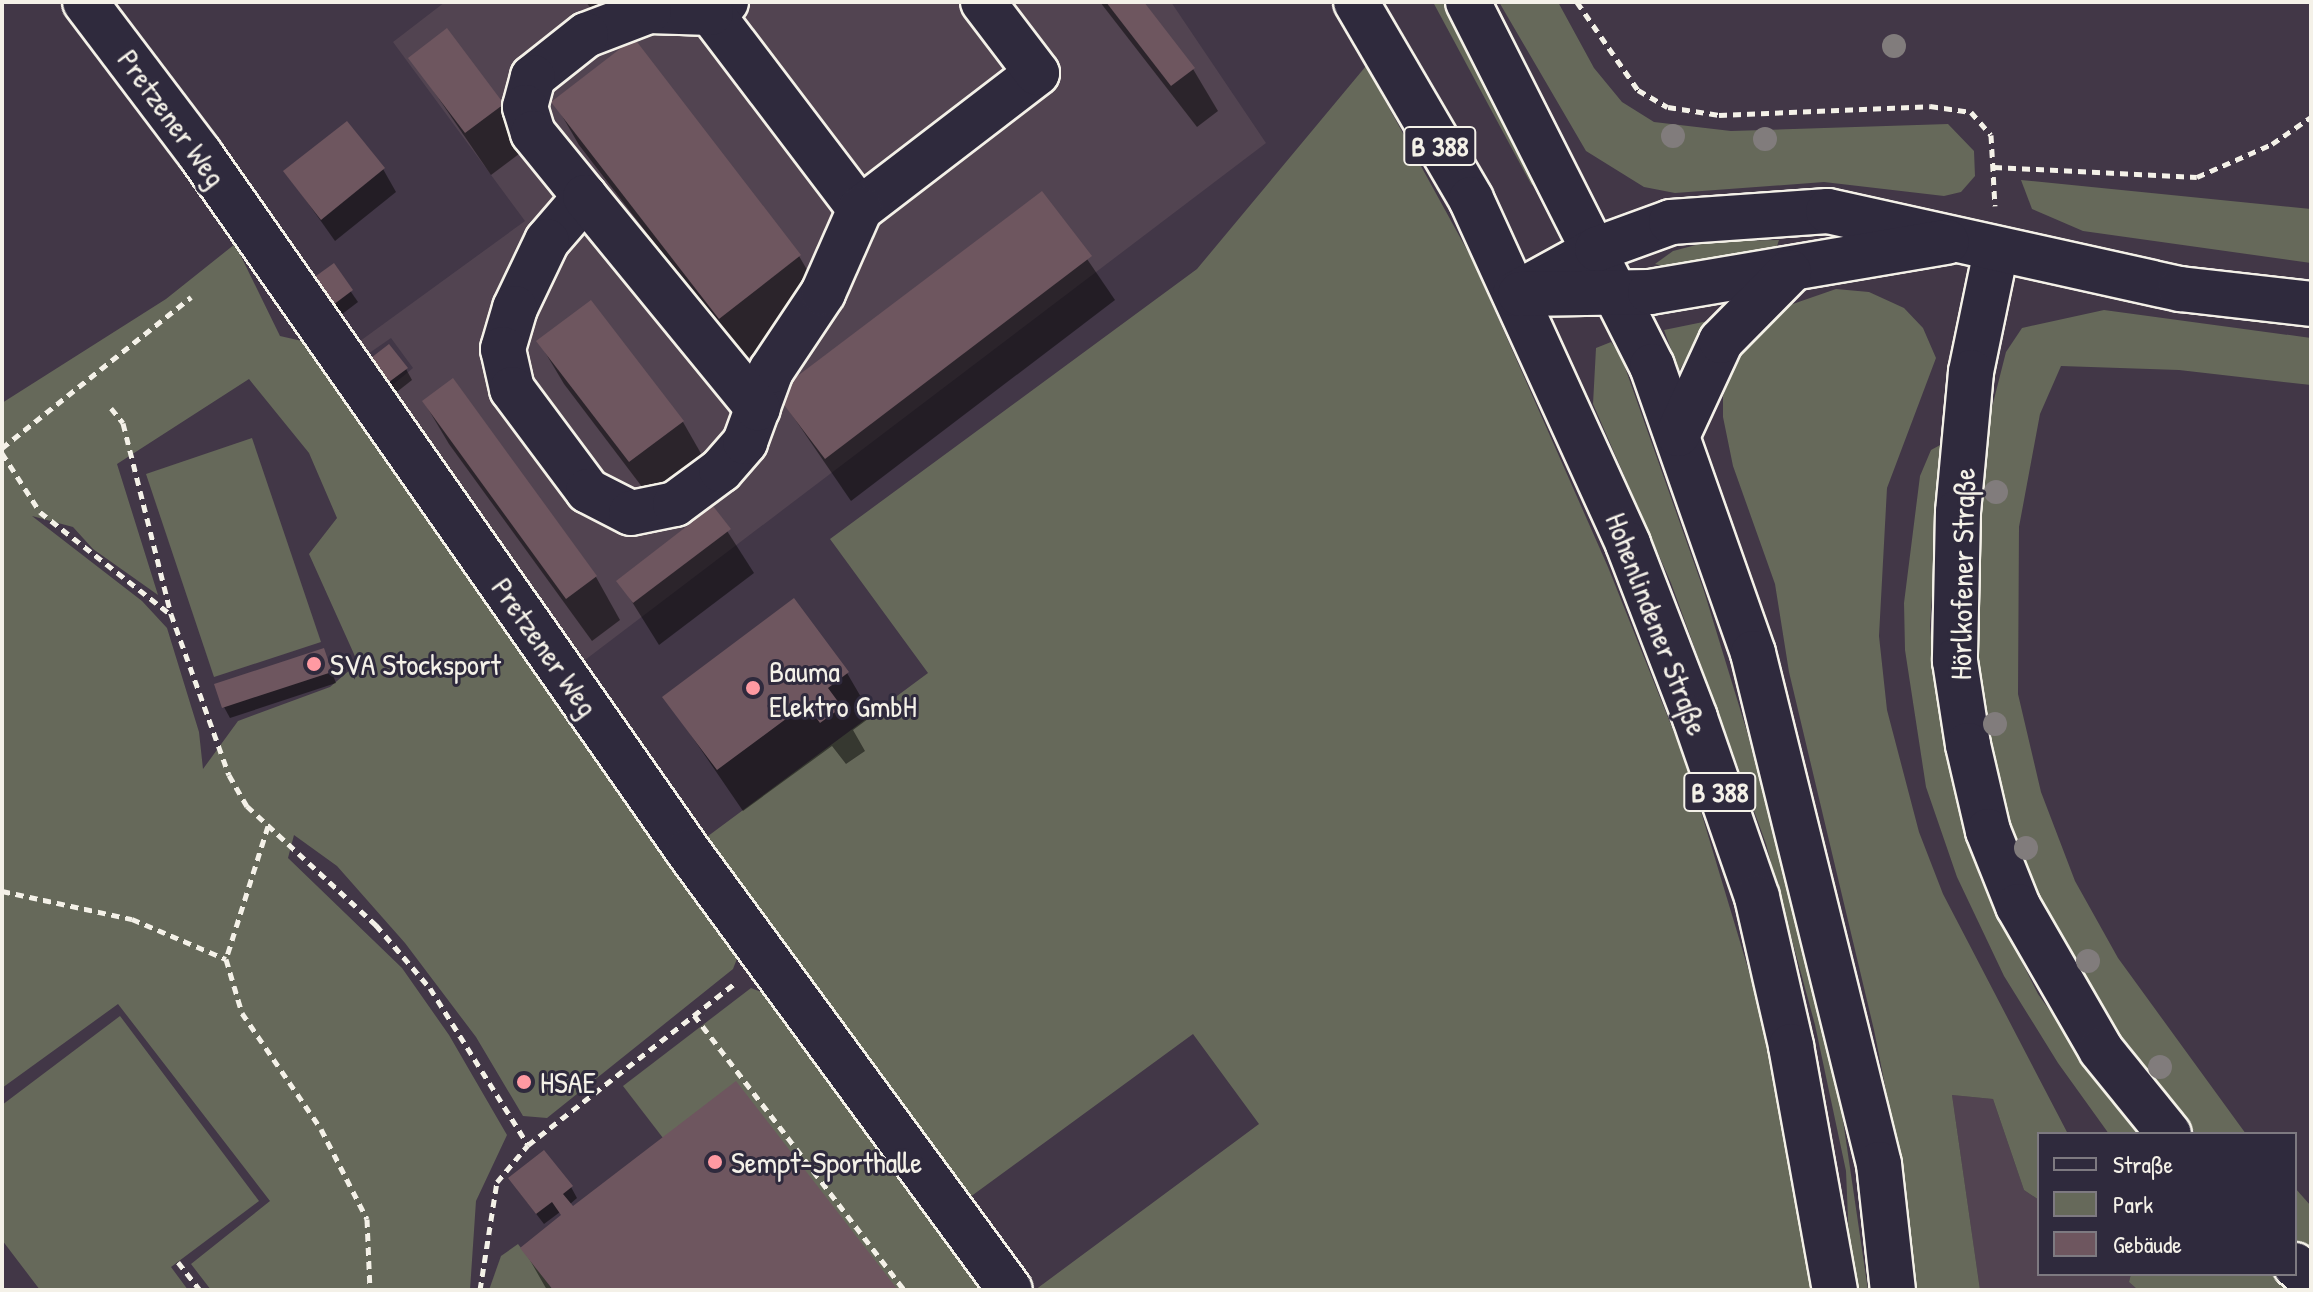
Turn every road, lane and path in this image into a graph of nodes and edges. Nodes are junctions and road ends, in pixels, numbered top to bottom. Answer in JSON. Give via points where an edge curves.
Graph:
{"nodes":[{"id":1,"x":85,"y":2,"type":"edge"},
{"id":2,"x":983,"y":2,"type":"edge"},
{"id":3,"x":1356,"y":2,"type":"edge"},
{"id":4,"x":1468,"y":2,"type":"edge"},
{"id":5,"x":1577,"y":2,"type":"edge"},
{"id":6,"x":719,"y":8,"type":"edge"},
{"id":7,"x":2311,"y":117,"type":"edge"},
{"id":8,"x":585,"y":197,"type":"junction"},
{"id":9,"x":860,"y":209,"type":"junction"},
{"id":10,"x":1976,"y":245,"type":"junction"},
{"id":11,"x":1597,"y":249,"type":"junction"},
{"id":12,"x":1789,"y":272,"type":"junction"},
{"id":13,"x":1618,"y":293,"type":"junction"},
{"id":14,"x":1515,"y":294,"type":"junction"},
{"id":15,"x":191,"y":297,"type":"dead end"},
{"id":16,"x":2311,"y":304,"type":"edge"},
{"id":17,"x":111,"y":408,"type":"dead end"},
{"id":18,"x":758,"y":408,"type":"junction"},
{"id":19,"x":1678,"y":434,"type":"junction"},
{"id":20,"x":2,"y":450,"type":"edge"},
{"id":21,"x":171,"y":614,"type":"junction"},
{"id":22,"x":268,"y":826,"type":"junction"},
{"id":23,"x":2,"y":891,"type":"edge"},
{"id":24,"x":766,"y":958,"type":"junction"},
{"id":25,"x":226,"y":959,"type":"junction"},
{"id":26,"x":694,"y":1015,"type":"junction"},
{"id":27,"x":2167,"y":1132,"type":"edge"},
{"id":28,"x":528,"y":1145,"type":"junction"},
{"id":29,"x":178,"y":1262,"type":"dead end"},
{"id":30,"x":200,"y":1290,"type":"edge"},
{"id":31,"x":370,"y":1290,"type":"edge"},
{"id":32,"x":480,"y":1290,"type":"edge"},
{"id":33,"x":904,"y":1290,"type":"edge"},
{"id":34,"x":1010,"y":1290,"type":"edge"},
{"id":35,"x":1835,"y":1290,"type":"edge"},
{"id":36,"x":1893,"y":1290,"type":"edge"}],
"edges":[{"from":1,"to":24,"type":"main road","name":"Pretzener Weg","via":[[200,154]]},
{"from":2,"to":9,"type":"main road","via":[[1037,73]]},
{"from":3,"to":14,"type":"main road","name":"Hohenlindener Straße","number":"B 388","via":[[1471,199]]},
{"from":4,"to":11,"type":"main road","number":"B 388"},
{"from":5,"to":7,"type":"path","via":[[1638,90],[1668,107],[1719,115],[1930,106],[1971,112],[1991,135],[1994,167],[2197,177],[2272,144]]},
{"from":6,"to":8,"type":"main road","via":[[649,11],[586,35],[533,77],[525,107],[533,133]]},
{"from":6,"to":9,"type":"main road"},
{"from":8,"to":18,"type":"main road"},
{"from":8,"to":18,"type":"main road","via":[[547,241],[515,308],[503,349],[512,389],[588,491],[631,513],[675,504],[721,470],[745,442]]},
{"from":9,"to":18,"type":"main road","via":[[823,293],[771,371]]},
{"from":10,"to":11,"type":"main road","via":[[1828,211],[1671,222]]},
{"from":10,"to":12,"type":"main road"},
{"from":10,"to":16,"type":"main road","via":[[2180,289]]},
{"from":10,"to":27,"type":"main road","name":"Hörlkofener Straße","via":[[1958,512],[1955,661],[1968,745],[1988,831],[2018,906],[2101,1050]]},
{"from":11,"to":13,"type":"main road","number":"B 388"},
{"from":11,"to":14,"type":"main road"},
{"from":12,"to":13,"type":"main road"},
{"from":12,"to":19,"type":"main road","via":[[1721,341]]},
{"from":13,"to":14,"type":"main road"},
{"from":13,"to":19,"type":"main road","number":"B 388"},
{"from":14,"to":35,"type":"main road","name":"Hohenlindener Straße","number":"B 388","via":[[1628,544],[1757,897],[1791,1046]]},
{"from":15,"to":20,"type":"path"},
{"from":17,"to":21,"type":"path","via":[[123,423]]},
{"from":19,"to":36,"type":"main road","number":"B 388","via":[[1770,706],[1879,1164]]},
{"from":20,"to":21,"type":"path","via":[[40,512]]},
{"from":21,"to":22,"type":"path","via":[[229,775],[247,806]]},
{"from":22,"to":25,"type":"path"},
{"from":22,"to":28,"type":"path","via":[[376,925],[430,988]]},
{"from":23,"to":25,"type":"path","via":[[132,919]]},
{"from":24,"to":26,"type":"path"},
{"from":24,"to":34,"type":"main road","name":"Pretzener Weg"},
{"from":25,"to":31,"type":"path","via":[[242,1013],[321,1129],[367,1219]]},
{"from":26,"to":28,"type":"path"},
{"from":26,"to":33,"type":"path"},
{"from":28,"to":32,"type":"path","via":[[497,1182]]},
{"from":29,"to":30,"type":"path"}]}
